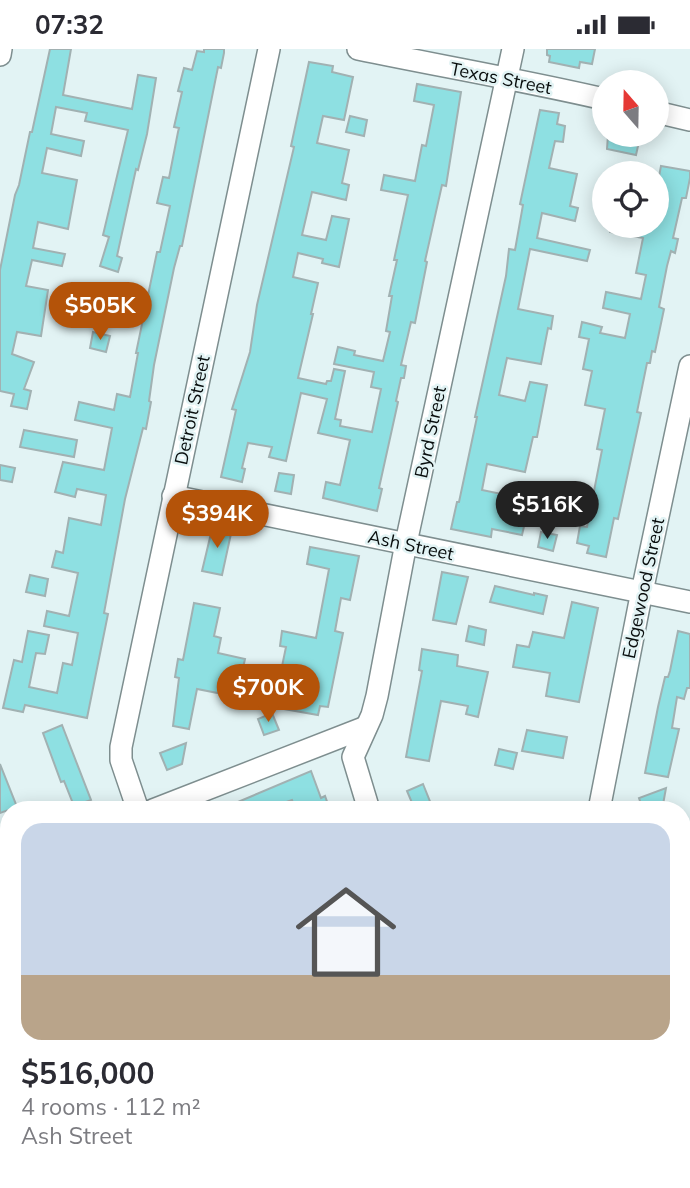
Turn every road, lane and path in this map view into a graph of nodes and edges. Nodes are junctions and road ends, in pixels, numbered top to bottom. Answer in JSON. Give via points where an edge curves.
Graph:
{"nodes":[{"id":1,"x":1,"y":49,"type":"edge"},
{"id":2,"x":269,"y":49,"type":"edge"},
{"id":3,"x":358,"y":49,"type":"edge"},
{"id":4,"x":513,"y":49,"type":"edge"},
{"id":5,"x":0,"y":55,"type":"edge"},
{"id":6,"x":507,"y":79,"type":"junction"},
{"id":7,"x":592,"y":96,"type":"edge"},
{"id":8,"x":669,"y":115,"type":"edge"},
{"id":9,"x":690,"y":120,"type":"edge"},
{"id":10,"x":690,"y":366,"type":"edge"},
{"id":11,"x":173,"y":496,"type":"junction"},
{"id":12,"x":406,"y":543,"type":"junction"},
{"id":13,"x":642,"y":591,"type":"junction"},
{"id":14,"x":690,"y":602,"type":"edge"},
{"id":15,"x":366,"y":727,"type":"junction"},
{"id":16,"x":135,"y":801,"type":"edge"},
{"id":17,"x":176,"y":801,"type":"edge"},
{"id":18,"x":366,"y":801,"type":"edge"},
{"id":19,"x":601,"y":801,"type":"edge"}],
"edges":[{"from":1,"to":5,"type":"street"},
{"from":2,"to":11,"type":"street","name":"Detroit Street"},
{"from":3,"to":6,"type":"street","name":"Texas Street"},
{"from":4,"to":6,"type":"street","name":"Byrd Street"},
{"from":6,"to":7,"type":"street","name":"Texas Street"},
{"from":6,"to":12,"type":"street","name":"Byrd Street"},
{"from":8,"to":9,"type":"street"},
{"from":10,"to":13,"type":"street","name":"Edgewood Street"},
{"from":11,"to":12,"type":"street","name":"Ash Street"},
{"from":11,"to":16,"type":"street","name":"Detroit Street","via":[[121,747]]},
{"from":12,"to":13,"type":"street","name":"Ash Street"},
{"from":12,"to":15,"type":"street","name":"Byrd Street","via":[[377,696]]},
{"from":13,"to":14,"type":"street","name":"Ash Street"},
{"from":13,"to":19,"type":"street","name":"Edgewood Street"},
{"from":15,"to":17,"type":"street"},
{"from":15,"to":18,"type":"street","name":"Byrd Street","via":[[353,757]]}]}
